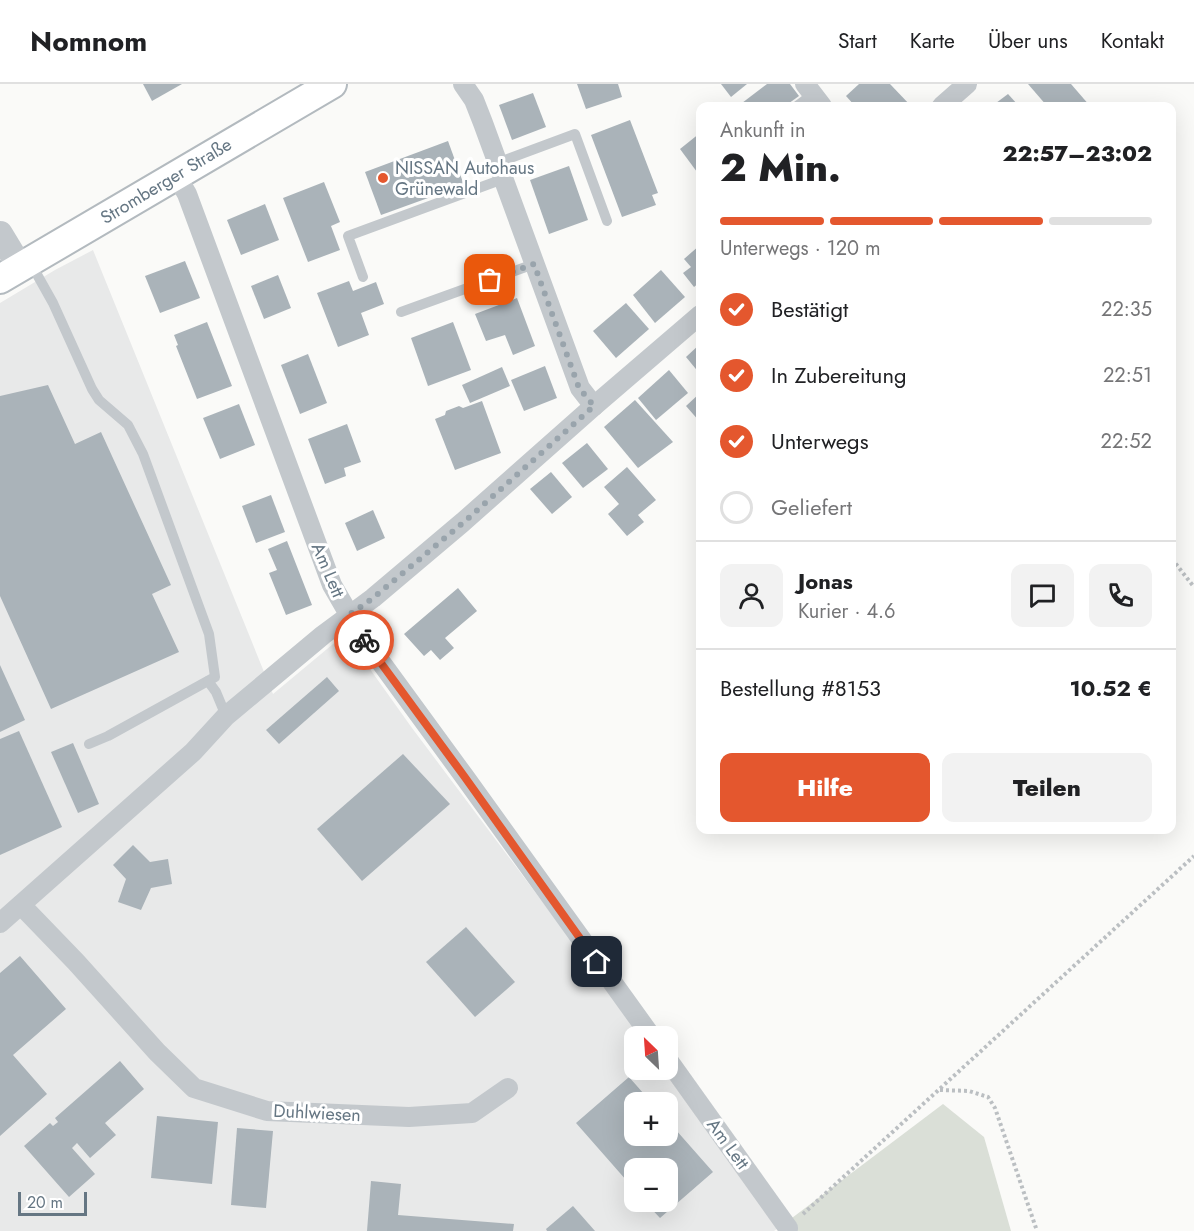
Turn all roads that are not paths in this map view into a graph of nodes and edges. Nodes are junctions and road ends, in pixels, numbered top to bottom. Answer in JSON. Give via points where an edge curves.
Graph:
{"nodes":[{"id":1,"x":332,"y":84,"type":"edge"},
{"id":2,"x":463,"y":84,"type":"edge"},
{"id":3,"x":967,"y":84,"type":"edge"},
{"id":4,"x":947,"y":102,"type":"edge"},
{"id":5,"x":500,"y":171,"type":"junction"},
{"id":6,"x":176,"y":175,"type":"junction"},
{"id":7,"x":607,"y":221,"type":"dead end"},
{"id":8,"x":0,"y":234,"type":"edge"},
{"id":9,"x":534,"y":264,"type":"junction"},
{"id":10,"x":17,"y":269,"type":"edge"},
{"id":11,"x":363,"y":277,"type":"dead end"},
{"id":12,"x":401,"y":312,"type":"dead end"},
{"id":13,"x":696,"y":318,"type":"edge"},
{"id":14,"x":594,"y":406,"type":"junction"},
{"id":15,"x":349,"y":615,"type":"junction"},
{"id":16,"x":208,"y":681,"type":"junction"},
{"id":17,"x":226,"y":716,"type":"junction"},
{"id":18,"x":89,"y":744,"type":"dead end"},
{"id":19,"x":21,"y":905,"type":"junction"},
{"id":20,"x":0,"y":923,"type":"edge"},
{"id":21,"x":644,"y":1026,"type":"edge"},
{"id":22,"x":678,"y":1074,"type":"edge"},
{"id":23,"x":508,"y":1088,"type":"dead end"},
{"id":24,"x":788,"y":1228,"type":"road end"}],
"edges":[{"from":1,"to":6,"type":"main road","name":"Stromberger Straße"},
{"from":2,"to":5,"type":"street","via":[[474,100]]},
{"from":3,"to":4,"type":"street"},
{"from":5,"to":7,"type":"lane","via":[[575,134]]},
{"from":5,"to":9,"type":"street"},
{"from":5,"to":11,"type":"lane","via":[[348,236]]},
{"from":6,"to":10,"type":"main road","name":"Stromberger Straße"},
{"from":6,"to":15,"type":"street","name":"Am Lett","via":[[188,194],[332,585]]},
{"from":8,"to":10,"type":"street"},
{"from":9,"to":12,"type":"lane"},
{"from":9,"to":14,"type":"street","via":[[579,388]]},
{"from":10,"to":16,"type":"lane","via":[[53,303],[95,395],[128,425],[143,454],[209,634],[215,677]]},
{"from":13,"to":14,"type":"street"},
{"from":14,"to":15,"type":"street","via":[[464,522]]},
{"from":15,"to":17,"type":"street"},
{"from":15,"to":21,"type":"street","name":"Am Lett"},
{"from":16,"to":17,"type":"lane"},
{"from":16,"to":18,"type":"lane"},
{"from":17,"to":19,"type":"street","via":[[193,752]]},
{"from":19,"to":20,"type":"street"},
{"from":19,"to":23,"type":"street","name":"Duhlwiesen","via":[[194,1088],[267,1111],[409,1117],[472,1113]]},
{"from":22,"to":24,"type":"street","name":"Am Lett"}]}
